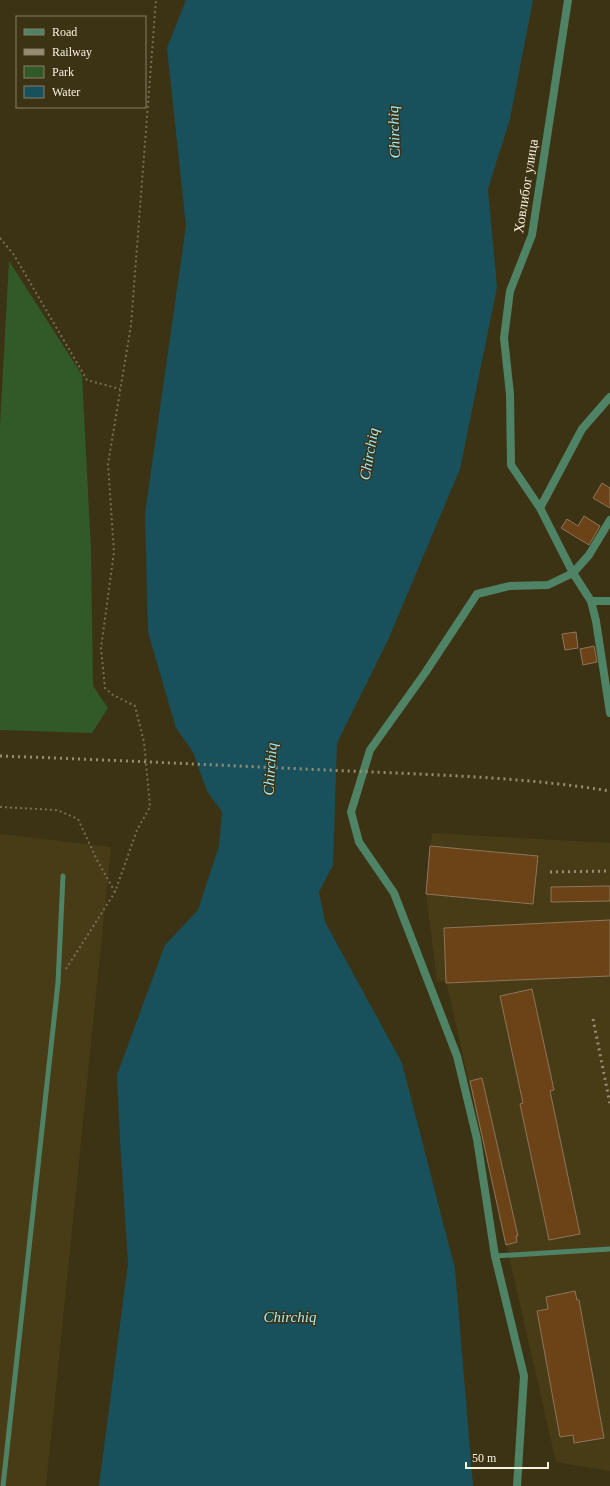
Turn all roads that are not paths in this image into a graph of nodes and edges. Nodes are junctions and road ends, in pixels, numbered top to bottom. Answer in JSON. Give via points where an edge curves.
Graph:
{"nodes":[{"id":1,"x":568,"y":0,"type":"edge"},
{"id":2,"x":610,"y":397,"type":"edge"},
{"id":3,"x":540,"y":508,"type":"junction"},
{"id":4,"x":610,"y":520,"type":"edge"},
{"id":5,"x":573,"y":573,"type":"junction"},
{"id":6,"x":590,"y":601,"type":"junction"},
{"id":7,"x":610,"y":601,"type":"edge"},
{"id":8,"x":610,"y":713,"type":"edge"},
{"id":9,"x":62,"y":876,"type":"dead end"},
{"id":10,"x":610,"y":1249,"type":"edge"},
{"id":11,"x":495,"y":1256,"type":"junction"},
{"id":12,"x":3,"y":1486,"type":"edge"},
{"id":13,"x":517,"y":1486,"type":"edge"}],
"edges":[{"from":1,"to":3,"type":"street","name":"Ховлибог улица","via":[[532,235],[510,291],[504,338],[510,394],[511,465]]},
{"from":2,"to":3,"type":"street","via":[[582,429]]},
{"from":3,"to":5,"type":"street","name":"Ховлибог улица"},
{"from":4,"to":5,"type":"street","via":[[589,555]]},
{"from":5,"to":6,"type":"street","name":"Ховлибог улица"},
{"from":5,"to":11,"type":"street","via":[[548,585],[510,586],[477,594],[370,750],[351,812],[359,842],[394,893],[457,1056],[477,1139]]},
{"from":6,"to":7,"type":"street"},
{"from":6,"to":8,"type":"street","name":"Ховлибог улица","via":[[596,621]]},
{"from":9,"to":12,"type":"lane","via":[[58,982]]},
{"from":10,"to":11,"type":"lane"},
{"from":11,"to":13,"type":"street","via":[[524,1376]]}]}
